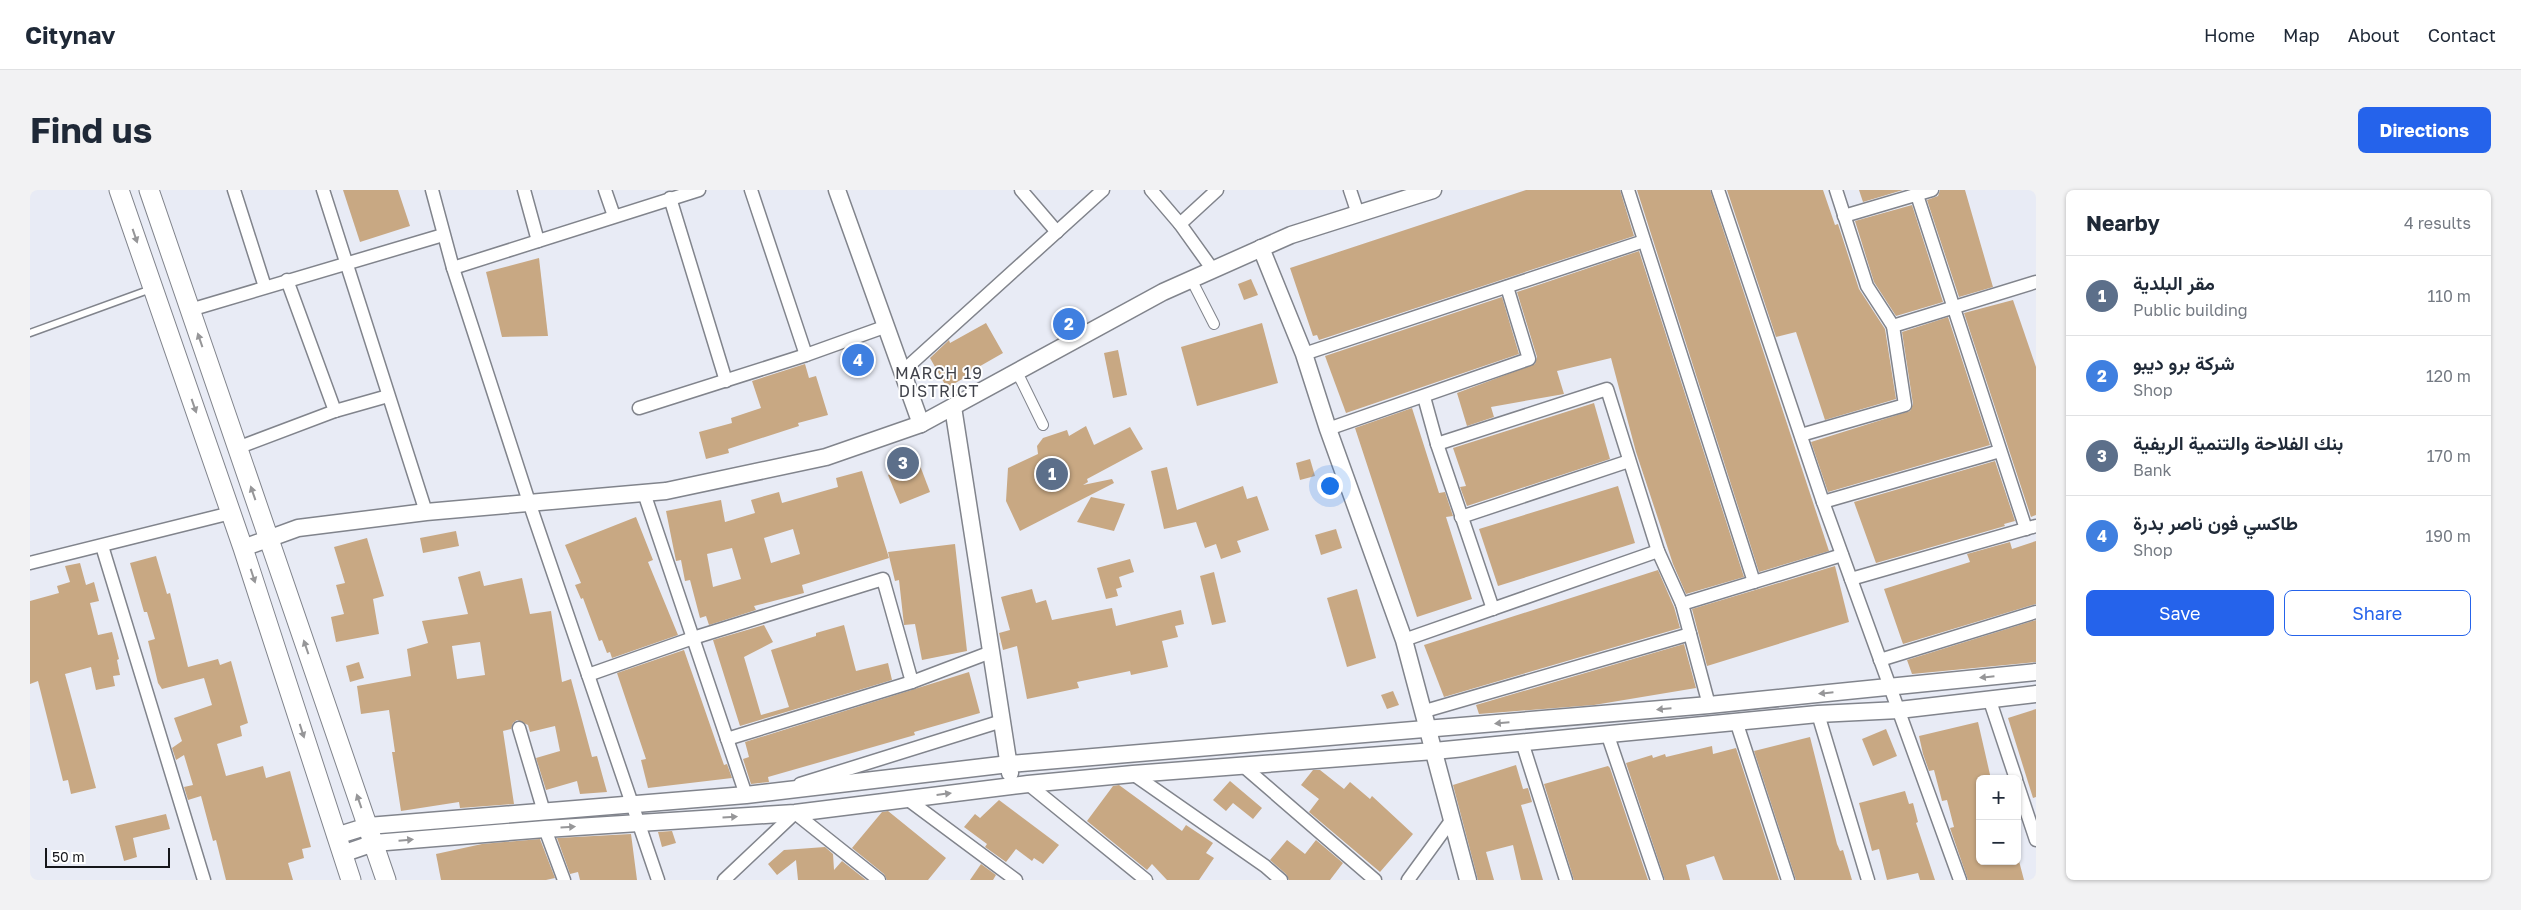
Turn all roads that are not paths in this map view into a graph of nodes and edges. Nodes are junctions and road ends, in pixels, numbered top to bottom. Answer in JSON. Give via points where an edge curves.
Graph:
{"nodes":[{"id":1,"x":119,"y":190,"type":"edge"},
{"id":2,"x":149,"y":190,"type":"edge"},
{"id":3,"x":234,"y":190,"type":"edge"},
{"id":4,"x":323,"y":190,"type":"edge"},
{"id":5,"x":432,"y":190,"type":"edge"},
{"id":6,"x":524,"y":190,"type":"edge"},
{"id":7,"x":605,"y":190,"type":"edge"},
{"id":8,"x":751,"y":190,"type":"edge"},
{"id":9,"x":837,"y":190,"type":"edge"},
{"id":10,"x":1021,"y":190,"type":"edge"},
{"id":11,"x":1103,"y":190,"type":"edge"},
{"id":12,"x":1152,"y":190,"type":"edge"},
{"id":13,"x":1217,"y":190,"type":"edge"},
{"id":14,"x":1350,"y":190,"type":"edge"},
{"id":15,"x":1433,"y":190,"type":"edge"},
{"id":16,"x":1628,"y":190,"type":"edge"},
{"id":17,"x":1718,"y":190,"type":"edge"},
{"id":18,"x":1836,"y":190,"type":"edge"},
{"id":19,"x":1932,"y":190,"type":"edge"},
{"id":20,"x":693,"y":191,"type":"edge"},
{"id":21,"x":1917,"y":195,"type":"junction"},
{"id":22,"x":670,"y":198,"type":"junction"},
{"id":23,"x":1358,"y":214,"type":"junction"},
{"id":24,"x":614,"y":216,"type":"junction"},
{"id":25,"x":1844,"y":216,"type":"junction"},
{"id":26,"x":1180,"y":224,"type":"junction"},
{"id":27,"x":1057,"y":232,"type":"junction"},
{"id":28,"x":443,"y":235,"type":"junction"},
{"id":29,"x":538,"y":241,"type":"junction"},
{"id":30,"x":1644,"y":241,"type":"junction"},
{"id":31,"x":1261,"y":248,"type":"junction"},
{"id":32,"x":346,"y":262,"type":"junction"},
{"id":33,"x":453,"y":268,"type":"junction"},
{"id":34,"x":1213,"y":270,"type":"junction"},
{"id":35,"x":1192,"y":279,"type":"junction"},
{"id":36,"x":287,"y":280,"type":"junction"},
{"id":37,"x":2036,"y":282,"type":"edge"},
{"id":38,"x":1507,"y":286,"type":"junction"},
{"id":39,"x":265,"y":287,"type":"junction"},
{"id":40,"x":152,"y":288,"type":"junction"},
{"id":41,"x":1955,"y":307,"type":"junction"},
{"id":42,"x":190,"y":310,"type":"junction"},
{"id":43,"x":1214,"y":324,"type":"dead end"},
{"id":44,"x":887,"y":326,"type":"junction"},
{"id":45,"x":1893,"y":326,"type":"junction"},
{"id":46,"x":30,"y":333,"type":"edge"},
{"id":47,"x":1304,"y":354,"type":"junction"},
{"id":48,"x":806,"y":356,"type":"junction"},
{"id":49,"x":903,"y":371,"type":"junction"},
{"id":50,"x":1017,"y":372,"type":"junction"},
{"id":51,"x":726,"y":380,"type":"junction"},
{"id":52,"x":388,"y":396,"type":"junction"},
{"id":53,"x":1424,"y":397,"type":"junction"},
{"id":54,"x":953,"y":407,"type":"junction"},
{"id":55,"x":639,"y":408,"type":"dead end"},
{"id":56,"x":335,"y":411,"type":"junction"},
{"id":57,"x":921,"y":424,"type":"junction"},
{"id":58,"x":1044,"y":425,"type":"dead end"},
{"id":59,"x":1328,"y":429,"type":"junction"},
{"id":60,"x":1801,"y":435,"type":"junction"},
{"id":61,"x":1437,"y":444,"type":"junction"},
{"id":62,"x":238,"y":448,"type":"junction"},
{"id":63,"x":2000,"y":451,"type":"junction"},
{"id":64,"x":1629,"y":461,"type":"junction"},
{"id":65,"x":644,"y":493,"type":"junction"},
{"id":66,"x":1823,"y":502,"type":"junction"},
{"id":67,"x":530,"y":505,"type":"junction"},
{"id":68,"x":426,"y":512,"type":"junction"},
{"id":69,"x":231,"y":513,"type":"junction"},
{"id":70,"x":1460,"y":518,"type":"junction"},
{"id":71,"x":2031,"y":528,"type":"edge"},
{"id":72,"x":269,"y":538,"type":"junction"},
{"id":73,"x":102,"y":546,"type":"junction"},
{"id":74,"x":244,"y":548,"type":"junction"},
{"id":75,"x":1658,"y":551,"type":"junction"},
{"id":76,"x":1842,"y":555,"type":"junction"},
{"id":77,"x":30,"y":563,"type":"edge"},
{"id":78,"x":1851,"y":579,"type":"junction"},
{"id":79,"x":1754,"y":582,"type":"junction"},
{"id":80,"x":1682,"y":604,"type":"junction"},
{"id":81,"x":1493,"y":609,"type":"junction"},
{"id":82,"x":2036,"y":612,"type":"edge"},
{"id":83,"x":1690,"y":634,"type":"junction"},
{"id":84,"x":693,"y":638,"type":"junction"},
{"id":85,"x":1404,"y":640,"type":"junction"},
{"id":86,"x":991,"y":652,"type":"junction"},
{"id":87,"x":1880,"y":660,"type":"junction"},
{"id":88,"x":2036,"y":672,"type":"edge"},
{"id":89,"x":588,"y":675,"type":"junction"},
{"id":90,"x":912,"y":682,"type":"junction"},
{"id":91,"x":1890,"y":687,"type":"junction"},
{"id":92,"x":2036,"y":694,"type":"edge"},
{"id":93,"x":1990,"y":701,"type":"junction"},
{"id":94,"x":1709,"y":705,"type":"junction"},
{"id":95,"x":1899,"y":710,"type":"junction"},
{"id":96,"x":1425,"y":711,"type":"junction"},
{"id":97,"x":1818,"y":714,"type":"junction"},
{"id":98,"x":1002,"y":721,"type":"junction"},
{"id":99,"x":1736,"y":721,"type":"junction"},
{"id":100,"x":519,"y":728,"type":"dead end"},
{"id":101,"x":1429,"y":729,"type":"junction"},
{"id":102,"x":1607,"y":733,"type":"junction"},
{"id":103,"x":727,"y":739,"type":"junction"},
{"id":104,"x":1522,"y":742,"type":"junction"},
{"id":105,"x":1434,"y":750,"type":"junction"},
{"id":106,"x":1009,"y":764,"type":"junction"},
{"id":107,"x":1242,"y":765,"type":"junction"},
{"id":108,"x":1133,"y":774,"type":"junction"},
{"id":109,"x":2015,"y":775,"type":"edge"},
{"id":110,"x":1020,"y":785,"type":"junction"},
{"id":111,"x":778,"y":790,"type":"junction"},
{"id":112,"x":746,"y":795,"type":"junction"},
{"id":113,"x":2021,"y":796,"type":"edge"},
{"id":114,"x":907,"y":799,"type":"junction"},
{"id":115,"x":634,"y":805,"type":"junction"},
{"id":116,"x":544,"y":812,"type":"junction"},
{"id":117,"x":795,"y":813,"type":"junction"},
{"id":118,"x":1453,"y":818,"type":"junction"},
{"id":119,"x":640,"y":823,"type":"junction"},
{"id":120,"x":545,"y":828,"type":"junction"},
{"id":121,"x":371,"y":835,"type":"junction"},
{"id":122,"x":2036,"y":840,"type":"edge"},
{"id":123,"x":339,"y":845,"type":"junction"},
{"id":124,"x":204,"y":880,"type":"edge"},
{"id":125,"x":350,"y":880,"type":"edge"},
{"id":126,"x":386,"y":880,"type":"edge"},
{"id":127,"x":564,"y":880,"type":"edge"},
{"id":128,"x":658,"y":880,"type":"edge"},
{"id":129,"x":724,"y":880,"type":"edge"},
{"id":130,"x":879,"y":880,"type":"edge"},
{"id":131,"x":1016,"y":880,"type":"edge"},
{"id":132,"x":1146,"y":880,"type":"edge"},
{"id":133,"x":1280,"y":880,"type":"edge"},
{"id":134,"x":1375,"y":880,"type":"edge"},
{"id":135,"x":1408,"y":880,"type":"edge"},
{"id":136,"x":1468,"y":880,"type":"edge"},
{"id":137,"x":1566,"y":880,"type":"edge"},
{"id":138,"x":1657,"y":880,"type":"edge"},
{"id":139,"x":1788,"y":880,"type":"edge"},
{"id":140,"x":1868,"y":880,"type":"edge"},
{"id":141,"x":1960,"y":880,"type":"edge"}],
"edges":[{"from":1,"to":40,"type":"main road","one_way":true},
{"from":2,"to":42,"type":"main road"},
{"from":3,"to":39,"type":"street"},
{"from":4,"to":32,"type":"street"},
{"from":5,"to":28,"type":"street"},
{"from":6,"to":29,"type":"street"},
{"from":7,"to":24,"type":"street"},
{"from":8,"to":48,"type":"street"},
{"from":9,"to":44,"type":"street"},
{"from":10,"to":27,"type":"street"},
{"from":11,"to":27,"type":"street"},
{"from":12,"to":26,"type":"street"},
{"from":13,"to":26,"type":"street"},
{"from":14,"to":23,"type":"street"},
{"from":15,"to":23,"type":"street"},
{"from":16,"to":30,"type":"street"},
{"from":17,"to":60,"type":"street"},
{"from":18,"to":25,"type":"street"},
{"from":19,"to":21,"type":"street"},
{"from":20,"to":22,"type":"street"},
{"from":21,"to":25,"type":"street"},
{"from":21,"to":41,"type":"street"},
{"from":22,"to":24,"type":"street"},
{"from":22,"to":51,"type":"street"},
{"from":23,"to":31,"type":"street"},
{"from":24,"to":29,"type":"street"},
{"from":25,"to":45,"type":"street","via":[[1867,286]]},
{"from":26,"to":34,"type":"street"},
{"from":27,"to":49,"type":"street"},
{"from":28,"to":32,"type":"street"},
{"from":28,"to":33,"type":"street"},
{"from":29,"to":33,"type":"street"},
{"from":30,"to":38,"type":"street"},
{"from":30,"to":79,"type":"street"},
{"from":31,"to":34,"type":"street"},
{"from":31,"to":47,"type":"street"},
{"from":32,"to":36,"type":"street"},
{"from":32,"to":52,"type":"street"},
{"from":33,"to":67,"type":"street"},
{"from":34,"to":35,"type":"street"},
{"from":35,"to":43,"type":"street"},
{"from":35,"to":50,"type":"street"},
{"from":36,"to":39,"type":"street"},
{"from":36,"to":56,"type":"street"},
{"from":37,"to":41,"type":"street"},
{"from":38,"to":47,"type":"street"},
{"from":38,"to":53,"type":"street","via":[[1529,359]]},
{"from":39,"to":42,"type":"street"},
{"from":40,"to":46,"type":"lane"},
{"from":40,"to":69,"type":"main road","one_way":true},
{"from":41,"to":45,"type":"street"},
{"from":41,"to":63,"type":"street"},
{"from":62,"to":42,"type":"main road","one_way":true},
{"from":44,"to":48,"type":"street"},
{"from":44,"to":49,"type":"street"},
{"from":45,"to":60,"type":"street","via":[[1905,406]]},
{"from":47,"to":59,"type":"street"},
{"from":48,"to":51,"type":"street"},
{"from":49,"to":57,"type":"street"},
{"from":50,"to":54,"type":"street"},
{"from":50,"to":58,"type":"street"},
{"from":51,"to":55,"type":"street"},
{"from":52,"to":56,"type":"street"},
{"from":52,"to":68,"type":"street"},
{"from":53,"to":59,"type":"street"},
{"from":53,"to":61,"type":"street"},
{"from":54,"to":57,"type":"street"},
{"from":54,"to":86,"type":"street"},
{"from":56,"to":62,"type":"street"},
{"from":57,"to":65,"type":"street","via":[[826,457]]},
{"from":59,"to":85,"type":"street"},
{"from":60,"to":66,"type":"street"},
{"from":61,"to":64,"type":"street","via":[[1607,389]]},
{"from":61,"to":70,"type":"street"},
{"from":72,"to":62,"type":"main road","one_way":true},
{"from":63,"to":66,"type":"street"},
{"from":63,"to":71,"type":"street"},
{"from":64,"to":70,"type":"street"},
{"from":64,"to":75,"type":"street"},
{"from":65,"to":67,"type":"street"},
{"from":65,"to":84,"type":"street"},
{"from":66,"to":76,"type":"street"},
{"from":67,"to":68,"type":"street"},
{"from":67,"to":89,"type":"street"},
{"from":68,"to":72,"type":"street","via":[[298,528]]},
{"from":69,"to":73,"type":"street"},
{"from":69,"to":74,"type":"main road"},
{"from":70,"to":81,"type":"street"},
{"from":71,"to":78,"type":"street"},
{"from":72,"to":74,"type":"street"},
{"from":121,"to":72,"type":"main road","one_way":true},
{"from":73,"to":77,"type":"street"},
{"from":73,"to":124,"type":"street"},
{"from":74,"to":123,"type":"main road","one_way":true},
{"from":75,"to":80,"type":"street"},
{"from":75,"to":81,"type":"street"},
{"from":76,"to":78,"type":"street"},
{"from":76,"to":79,"type":"street"},
{"from":78,"to":87,"type":"street"},
{"from":79,"to":80,"type":"street"},
{"from":80,"to":83,"type":"street"},
{"from":81,"to":85,"type":"street"},
{"from":82,"to":87,"type":"street"},
{"from":83,"to":94,"type":"street"},
{"from":83,"to":96,"type":"street"},
{"from":84,"to":89,"type":"street"},
{"from":84,"to":90,"type":"street","via":[[883,579]]},
{"from":84,"to":103,"type":"street"},
{"from":85,"to":96,"type":"street"},
{"from":86,"to":90,"type":"street"},
{"from":86,"to":98,"type":"street"},
{"from":87,"to":91,"type":"street"},
{"from":88,"to":91,"type":"street","one_way":true},
{"from":89,"to":115,"type":"street"},
{"from":90,"to":103,"type":"street"},
{"from":91,"to":94,"type":"street","one_way":true},
{"from":91,"to":95,"type":"street"},
{"from":92,"to":93,"type":"street"},
{"from":93,"to":95,"type":"street"},
{"from":93,"to":109,"type":"street"},
{"from":94,"to":101,"type":"street","one_way":true},
{"from":95,"to":97,"type":"street"},
{"from":95,"to":141,"type":"street"},
{"from":96,"to":101,"type":"street"},
{"from":97,"to":99,"type":"street"},
{"from":97,"to":140,"type":"street"},
{"from":98,"to":106,"type":"street"},
{"from":98,"to":111,"type":"street"},
{"from":99,"to":102,"type":"street"},
{"from":99,"to":139,"type":"street"},
{"from":100,"to":116,"type":"street"},
{"from":101,"to":105,"type":"street"},
{"from":101,"to":106,"type":"street"},
{"from":102,"to":104,"type":"street"},
{"from":102,"to":138,"type":"street"},
{"from":103,"to":112,"type":"street"},
{"from":104,"to":105,"type":"street"},
{"from":104,"to":137,"type":"street"},
{"from":105,"to":107,"type":"street"},
{"from":105,"to":118,"type":"street"},
{"from":106,"to":110,"type":"street"},
{"from":106,"to":111,"type":"street"},
{"from":107,"to":108,"type":"street"},
{"from":107,"to":134,"type":"street"},
{"from":108,"to":110,"type":"street"},
{"from":108,"to":133,"type":"street","via":[[1265,866]]},
{"from":114,"to":110,"type":"street","one_way":true},
{"from":110,"to":132,"type":"street"},
{"from":111,"to":112,"type":"street"},
{"from":112,"to":115,"type":"street"},
{"from":113,"to":122,"type":"street"},
{"from":114,"to":117,"type":"street"},
{"from":114,"to":131,"type":"street"},
{"from":115,"to":116,"type":"street"},
{"from":115,"to":119,"type":"street"},
{"from":116,"to":121,"type":"street"},
{"from":119,"to":117,"type":"street","one_way":true},
{"from":117,"to":129,"type":"street"},
{"from":117,"to":130,"type":"street"},
{"from":118,"to":135,"type":"street"},
{"from":118,"to":136,"type":"street"},
{"from":120,"to":119,"type":"street","one_way":true},
{"from":119,"to":128,"type":"street"},
{"from":121,"to":120,"type":"street","one_way":true},
{"from":120,"to":127,"type":"street"},
{"from":121,"to":123,"type":"street"},
{"from":121,"to":126,"type":"main road"},
{"from":123,"to":125,"type":"main road"}]}
